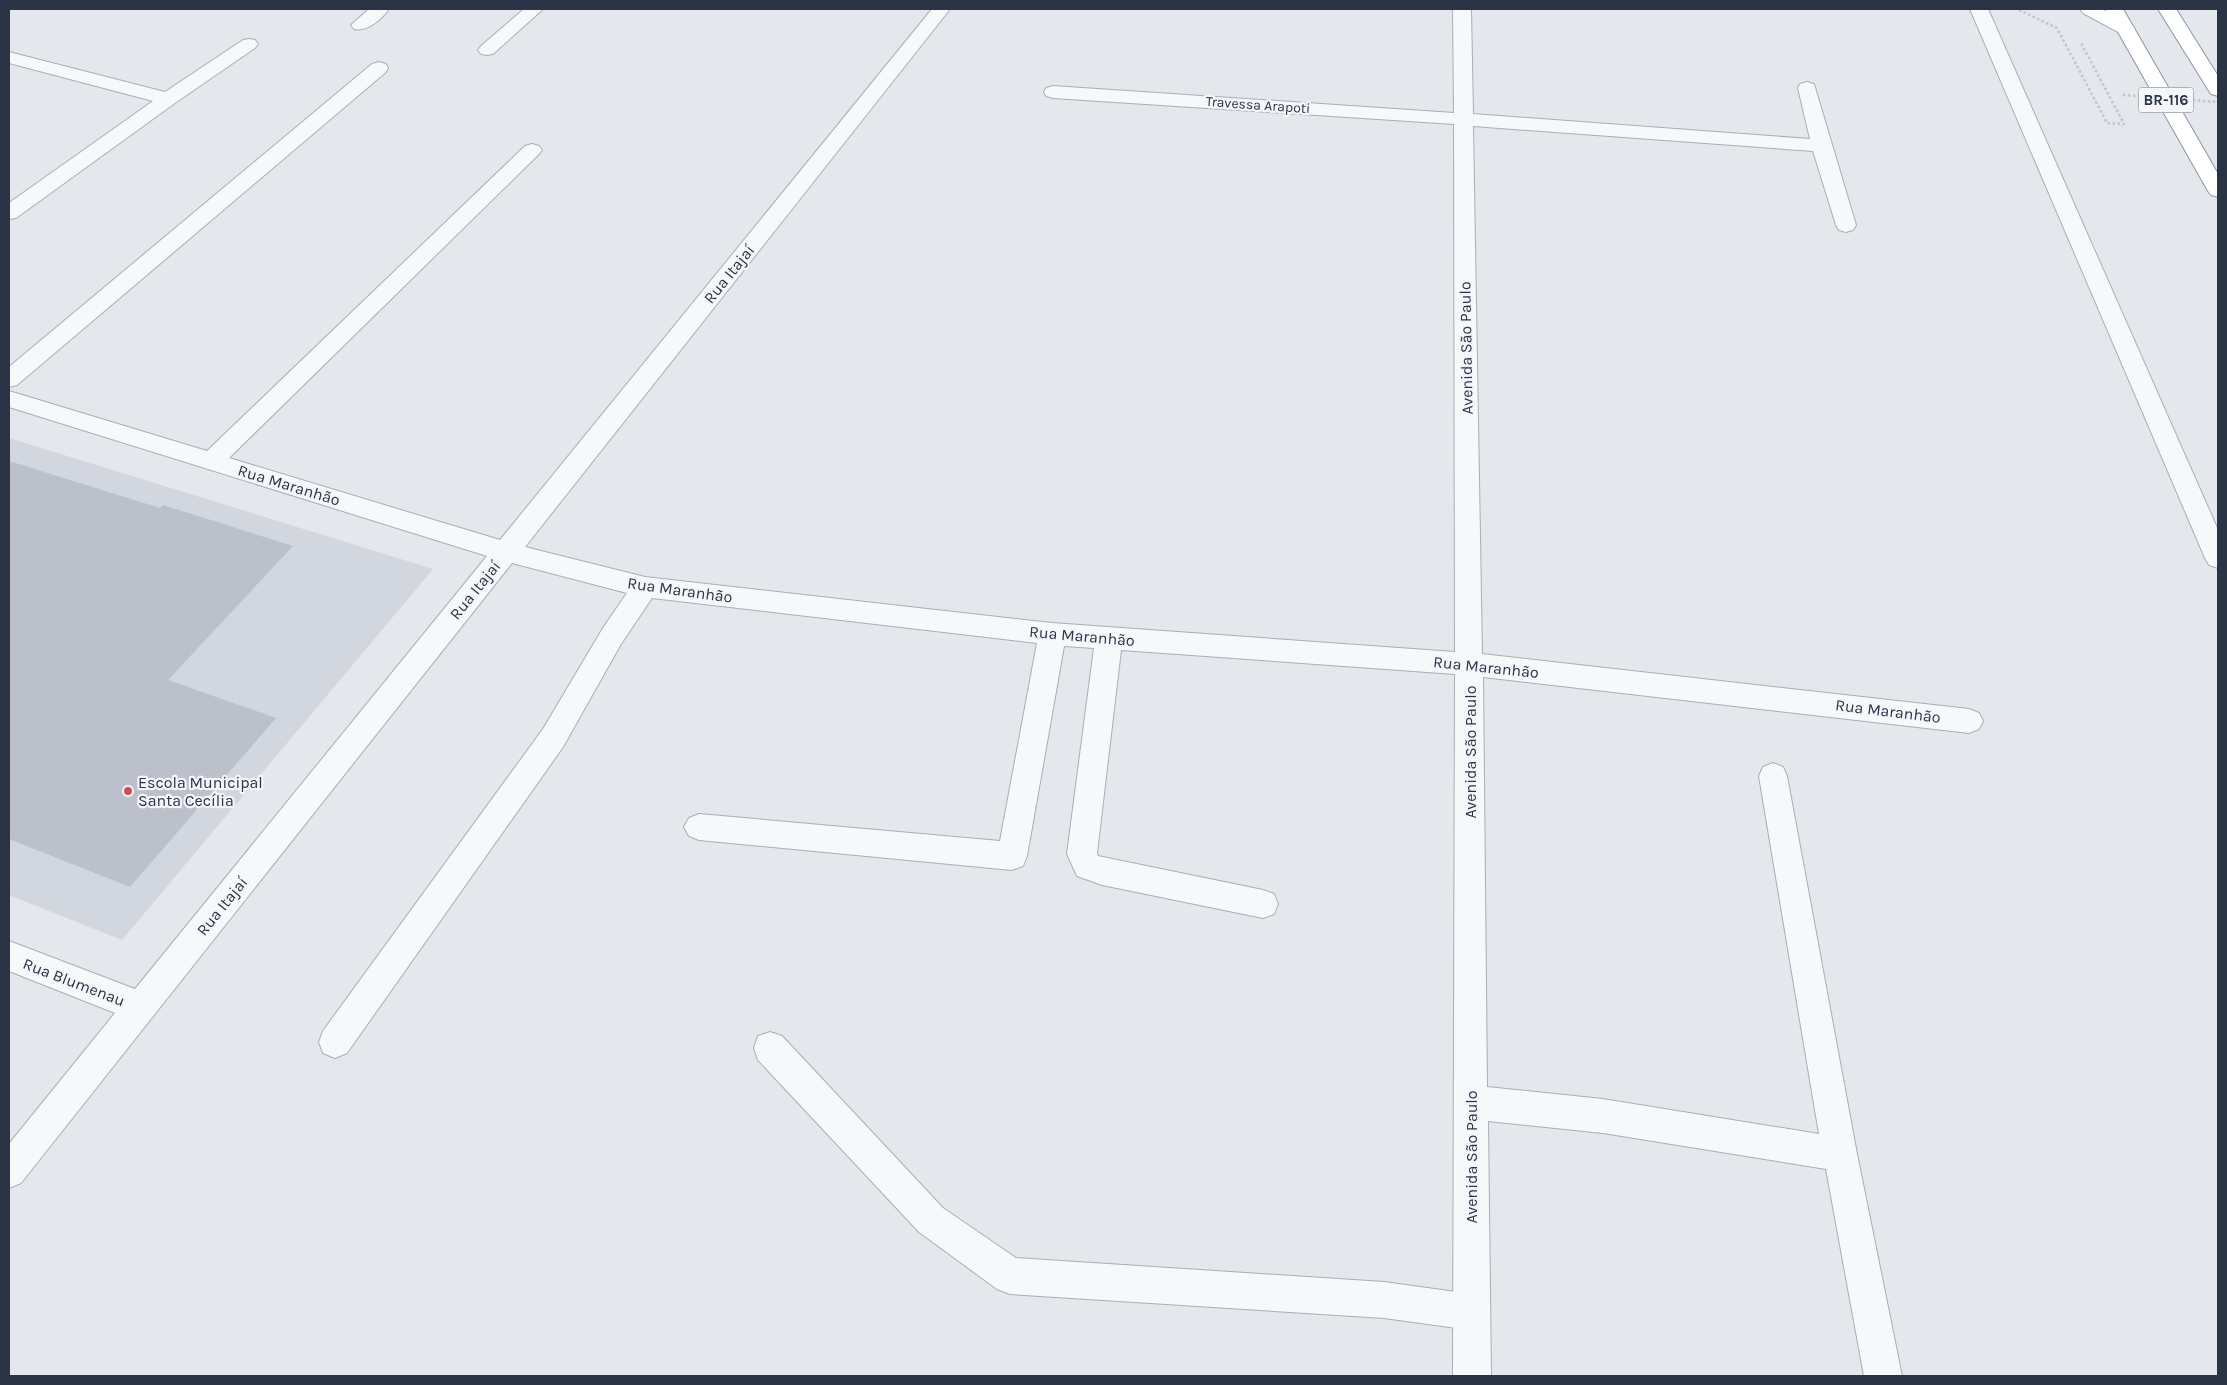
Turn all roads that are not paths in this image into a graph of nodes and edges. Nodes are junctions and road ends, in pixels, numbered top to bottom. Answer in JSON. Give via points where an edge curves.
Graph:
{"nodes":[{"id":1,"x":380,"y":9,"type":"edge"},
{"id":2,"x":534,"y":9,"type":"edge"},
{"id":3,"x":941,"y":9,"type":"edge"},
{"id":4,"x":1462,"y":9,"type":"edge"},
{"id":5,"x":1979,"y":9,"type":"edge"},
{"id":6,"x":2089,"y":9,"type":"edge"},
{"id":7,"x":2114,"y":9,"type":"edge"},
{"id":8,"x":2167,"y":9,"type":"edge"},
{"id":9,"x":360,"y":25,"type":"dead end"},
{"id":10,"x":2126,"y":30,"type":"junction"},
{"id":11,"x":248,"y":44,"type":"dead end"},
{"id":12,"x":487,"y":50,"type":"dead end"},
{"id":13,"x":9,"y":57,"type":"edge"},
{"id":14,"x":379,"y":68,"type":"dead end"},
{"id":15,"x":1807,"y":88,"type":"dead end"},
{"id":16,"x":2218,"y":90,"type":"edge"},
{"id":17,"x":1053,"y":92,"type":"dead end"},
{"id":18,"x":168,"y":99,"type":"junction"},
{"id":19,"x":1463,"y":120,"type":"junction"},
{"id":20,"x":1821,"y":146,"type":"junction"},
{"id":21,"x":532,"y":150,"type":"dead end"},
{"id":22,"x":2218,"y":191,"type":"edge"},
{"id":23,"x":9,"y":213,"type":"edge"},
{"id":24,"x":1846,"y":225,"type":"dead end"},
{"id":25,"x":9,"y":379,"type":"edge"},
{"id":26,"x":9,"y":399,"type":"edge"},
{"id":27,"x":211,"y":461,"type":"junction"},
{"id":28,"x":506,"y":552,"type":"junction"},
{"id":29,"x":2218,"y":558,"type":"edge"},
{"id":30,"x":645,"y":587,"type":"junction"},
{"id":31,"x":1052,"y":634,"type":"junction"},
{"id":32,"x":1110,"y":638,"type":"junction"},
{"id":33,"x":1469,"y":664,"type":"junction"},
{"id":34,"x":1970,"y":720,"type":"dead end"},
{"id":35,"x":1773,"y":776,"type":"dead end"},
{"id":36,"x":699,"y":827,"type":"dead end"},
{"id":37,"x":1263,"y":904,"type":"dead end"},
{"id":38,"x":9,"y":956,"type":"edge"},
{"id":39,"x":140,"y":1007,"type":"junction"},
{"id":40,"x":335,"y":1042,"type":"dead end"},
{"id":41,"x":770,"y":1048,"type":"dead end"},
{"id":42,"x":1471,"y":1102,"type":"junction"},
{"id":43,"x":1840,"y":1154,"type":"junction"},
{"id":44,"x":9,"y":1171,"type":"edge"},
{"id":45,"x":1471,"y":1312,"type":"junction"},
{"id":46,"x":1472,"y":1376,"type":"edge"},
{"id":47,"x":1883,"y":1376,"type":"edge"}],
"edges":[{"from":1,"to":9,"type":"street"},
{"from":2,"to":12,"type":"street"},
{"from":3,"to":28,"type":"street","name":"Rua Itajaí"},
{"from":4,"to":19,"type":"street","name":"Avenida São Paulo"},
{"from":5,"to":29,"type":"street"},
{"from":6,"to":10,"type":"main road"},
{"from":7,"to":10,"type":"main road","number":"BR-116"},
{"from":8,"to":16,"type":"main road","number":"BR-116"},
{"from":10,"to":22,"type":"main road","number":"BR-116"},
{"from":11,"to":18,"type":"street"},
{"from":13,"to":18,"type":"street"},
{"from":14,"to":25,"type":"street"},
{"from":15,"to":20,"type":"street"},
{"from":17,"to":19,"type":"street","name":"Travessa Arapoti"},
{"from":18,"to":23,"type":"street"},
{"from":19,"to":20,"type":"street","name":"Travessa Arapoti"},
{"from":19,"to":33,"type":"street","name":"Avenida São Paulo"},
{"from":20,"to":24,"type":"street"},
{"from":21,"to":27,"type":"street","name":"Rua Maranhão"},
{"from":26,"to":27,"type":"street","name":"Rua Maranhão"},
{"from":27,"to":28,"type":"street","name":"Rua Maranhão"},
{"from":28,"to":30,"type":"street","name":"Rua Maranhão"},
{"from":28,"to":39,"type":"street","name":"Rua Itajaí"},
{"from":30,"to":31,"type":"street","name":"Rua Maranhão"},
{"from":30,"to":40,"type":"street","via":[[612,636],[553,738]]},
{"from":31,"to":32,"type":"street","name":"Rua Maranhão"},
{"from":31,"to":36,"type":"street","via":[[1012,856]]},
{"from":32,"to":33,"type":"street","name":"Rua Maranhão"},
{"from":32,"to":37,"type":"street","via":[[1082,854],[1088,866]]},
{"from":33,"to":34,"type":"street","name":"Rua Maranhão"},
{"from":33,"to":42,"type":"street","name":"Avenida São Paulo"},
{"from":35,"to":43,"type":"street"},
{"from":38,"to":39,"type":"street","name":"Rua Blumenau"},
{"from":39,"to":44,"type":"street","name":"Rua Itajaí"},
{"from":41,"to":45,"type":"street","via":[[931,1220],[1010,1276],[1384,1300]]},
{"from":42,"to":43,"type":"street","via":[[1602,1116]]},
{"from":42,"to":45,"type":"street","name":"Avenida São Paulo"},
{"from":43,"to":47,"type":"street"},
{"from":45,"to":46,"type":"street","name":"Avenida São Paulo"}]}
